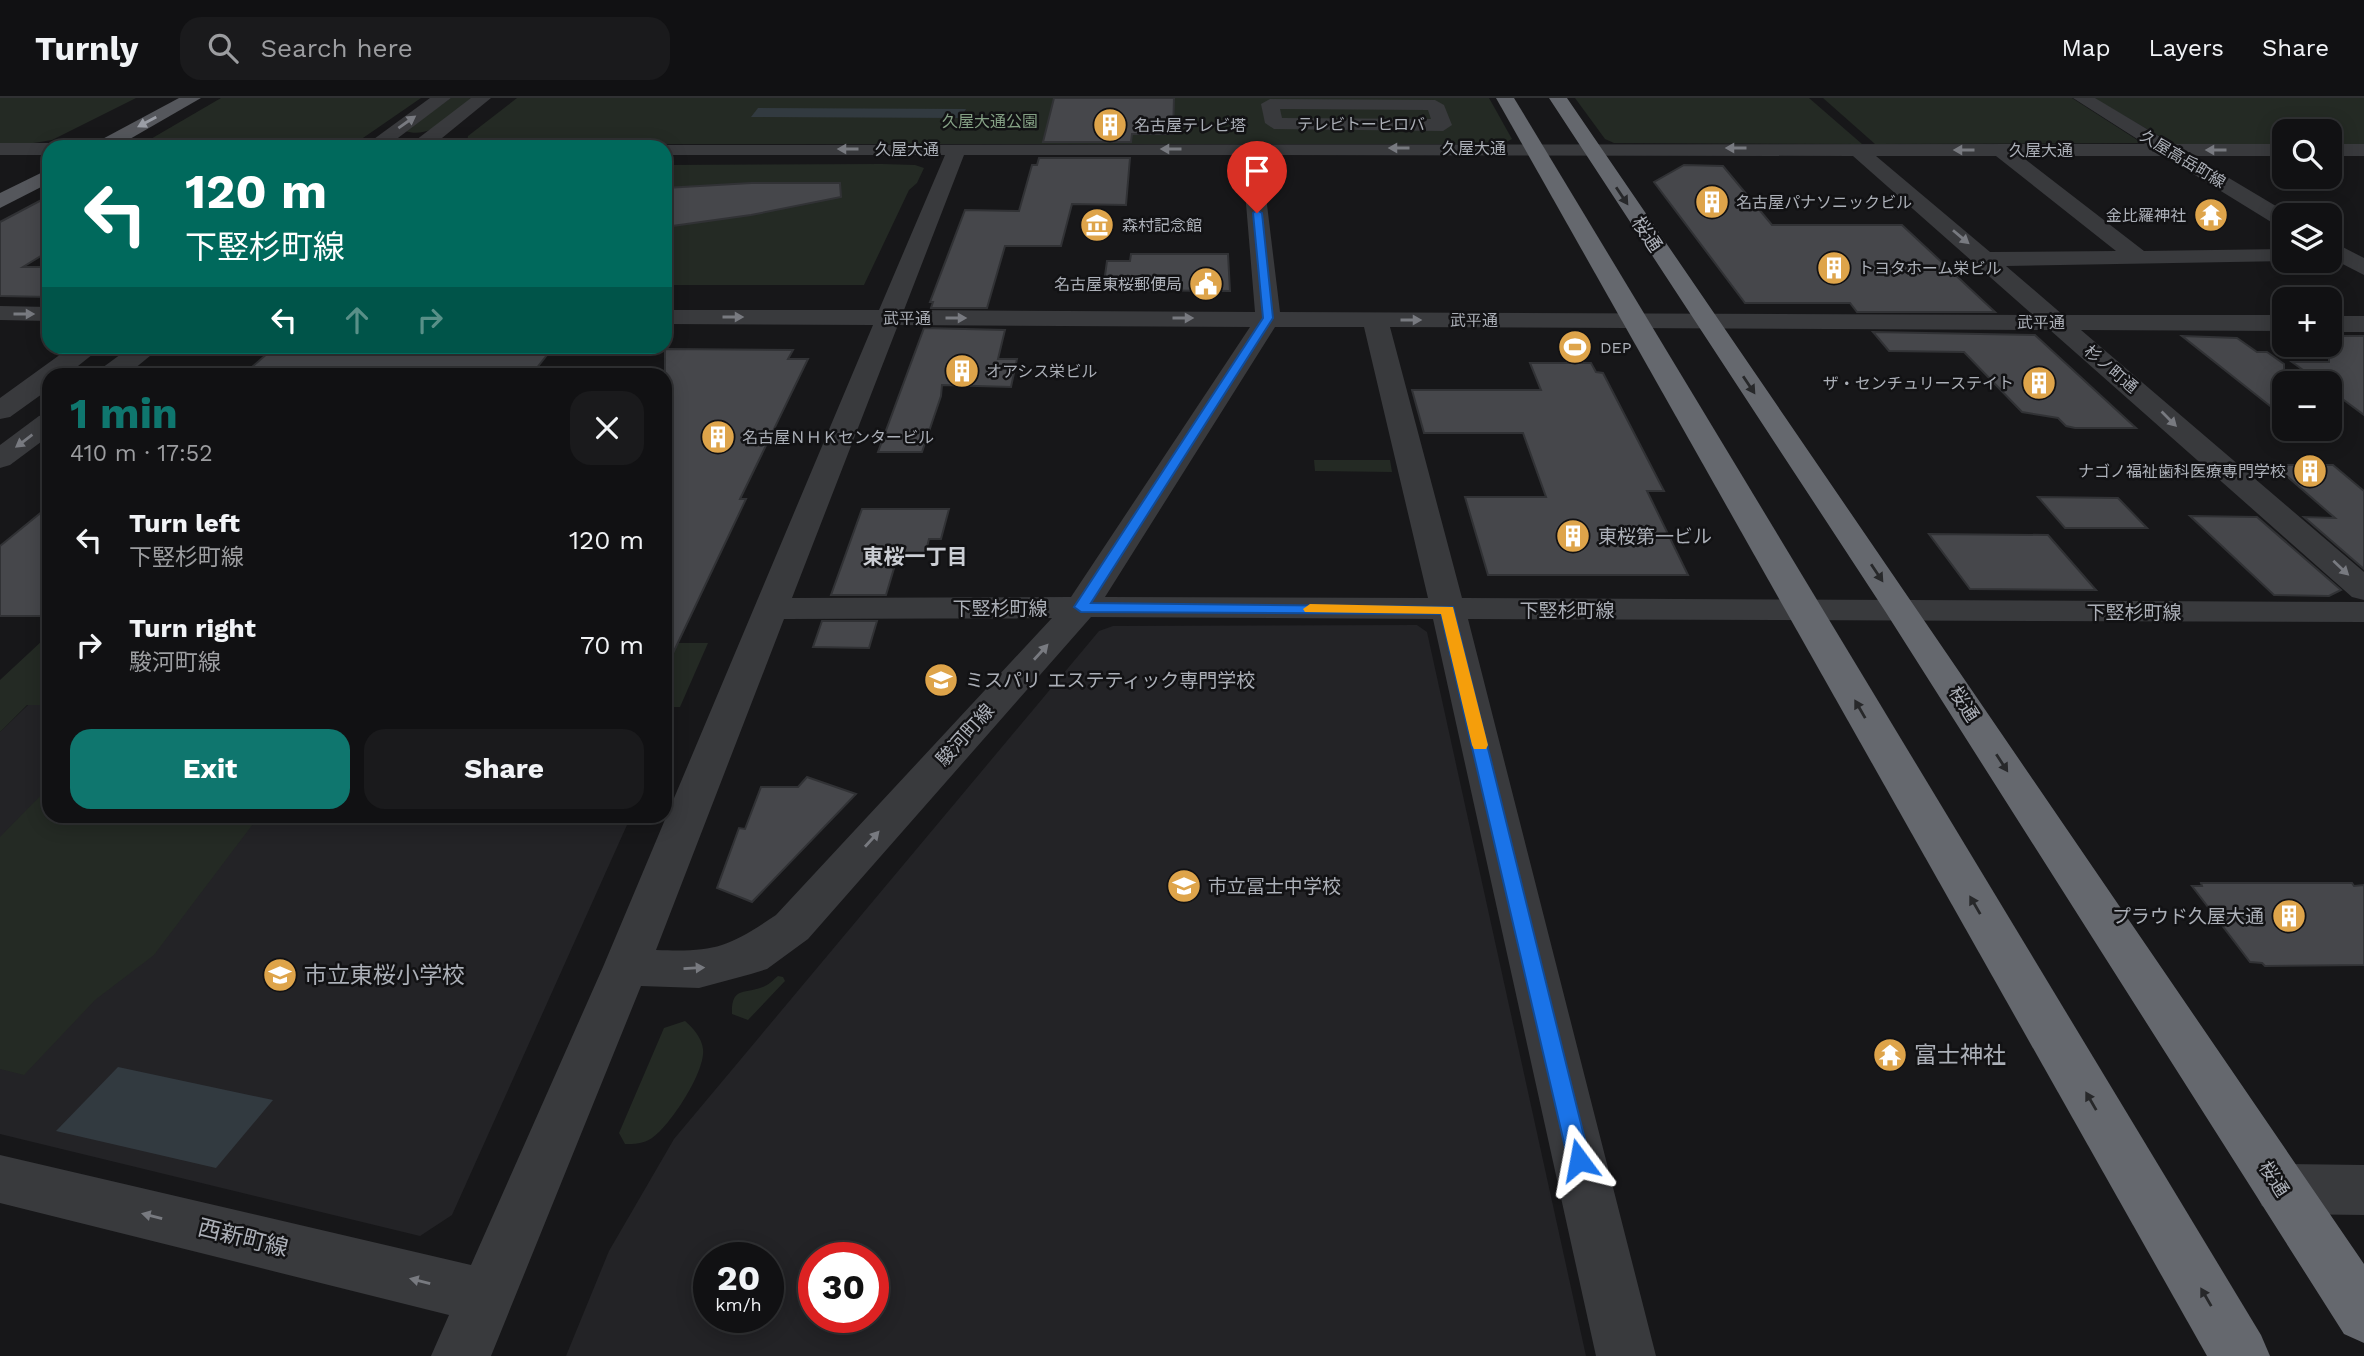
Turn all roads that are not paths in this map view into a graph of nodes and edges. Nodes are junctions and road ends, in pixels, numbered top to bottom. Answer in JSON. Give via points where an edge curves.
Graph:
{"nodes":[{"id":1,"x":160,"y":98,"type":"edge"},
{"id":2,"x":192,"y":98,"type":"edge"},
{"id":3,"x":442,"y":98,"type":"edge"},
{"id":4,"x":482,"y":98,"type":"edge"},
{"id":5,"x":1505,"y":98,"type":"edge"},
{"id":6,"x":1558,"y":98,"type":"edge"},
{"id":7,"x":2082,"y":98,"type":"edge"},
{"id":8,"x":1435,"y":105,"type":"joint"},
{"id":9,"x":98,"y":140,"type":"edge"},
{"id":10,"x":99,"y":140,"type":"edge"},
{"id":11,"x":383,"y":140,"type":"edge"},
{"id":12,"x":428,"y":140,"type":"edge"},
{"id":13,"x":1535,"y":148,"type":"junction"},
{"id":14,"x":1590,"y":148,"type":"junction"},
{"id":15,"x":0,"y":149,"type":"edge"},
{"id":16,"x":42,"y":149,"type":"edge"},
{"id":17,"x":672,"y":149,"type":"edge"},
{"id":18,"x":957,"y":149,"type":"junction"},
{"id":19,"x":1251,"y":149,"type":"junction"},
{"id":20,"x":1857,"y":149,"type":"junction"},
{"id":21,"x":2000,"y":150,"type":"junction"},
{"id":22,"x":2168,"y":150,"type":"junction"},
{"id":23,"x":2272,"y":150,"type":"edge"},
{"id":24,"x":2342,"y":150,"type":"edge"},
{"id":25,"x":2364,"y":150,"type":"edge"},
{"id":26,"x":42,"y":160,"type":"edge"},
{"id":27,"x":4,"y":170,"type":"edge"},
{"id":28,"x":42,"y":180,"type":"edge"},
{"id":29,"x":0,"y":202,"type":"edge"},
{"id":30,"x":2272,"y":213,"type":"edge"},
{"id":31,"x":2272,"y":256,"type":"edge"},
{"id":32,"x":2138,"y":257,"type":"junction"},
{"id":33,"x":1987,"y":259,"type":"junction"},
{"id":34,"x":0,"y":313,"type":"edge"},
{"id":35,"x":42,"y":314,"type":"edge"},
{"id":36,"x":672,"y":317,"type":"edge"},
{"id":37,"x":887,"y":318,"type":"junction"},
{"id":38,"x":1268,"y":318,"type":"junction"},
{"id":39,"x":1375,"y":319,"type":"junction"},
{"id":40,"x":1634,"y":320,"type":"junction"},
{"id":41,"x":1705,"y":320,"type":"junction"},
{"id":42,"x":2056,"y":322,"type":"junction"},
{"id":43,"x":2272,"y":323,"type":"edge"},
{"id":44,"x":2342,"y":324,"type":"edge"},
{"id":45,"x":2364,"y":324,"type":"edge"},
{"id":46,"x":79,"y":354,"type":"edge"},
{"id":47,"x":138,"y":354,"type":"edge"},
{"id":48,"x":60,"y":368,"type":"edge"},
{"id":49,"x":120,"y":368,"type":"edge"},
{"id":50,"x":42,"y":381,"type":"edge"},
{"id":51,"x":0,"y":411,"type":"edge"},
{"id":52,"x":42,"y":427,"type":"edge"},
{"id":53,"x":0,"y":459,"type":"edge"},
{"id":54,"x":2364,"y":590,"type":"edge"},
{"id":55,"x":1081,"y":607,"type":"junction"},
{"id":56,"x":771,"y":609,"type":"junction"},
{"id":57,"x":1448,"y":610,"type":"junction"},
{"id":58,"x":1802,"y":610,"type":"junction"},
{"id":59,"x":1902,"y":611,"type":"junction"},
{"id":60,"x":2364,"y":612,"type":"edge"},
{"id":61,"x":626,"y":967,"type":"junction"},
{"id":62,"x":0,"y":1179,"type":"edge"},
{"id":63,"x":2281,"y":1189,"type":"junction"},
{"id":64,"x":2364,"y":1190,"type":"edge"},
{"id":65,"x":487,"y":1297,"type":"junction"},
{"id":66,"x":2364,"y":1314,"type":"edge"},
{"id":67,"x":461,"y":1356,"type":"edge"},
{"id":68,"x":1626,"y":1356,"type":"edge"},
{"id":69,"x":2240,"y":1356,"type":"edge"}],
"edges":[{"from":1,"to":9,"type":"main road"},
{"from":2,"to":10,"type":"main road","one_way":true},
{"from":11,"to":3,"type":"street","one_way":true},
{"from":4,"to":12,"type":"street"},
{"from":5,"to":13,"type":"highway"},
{"from":6,"to":14,"type":"highway","name":"桜通"},
{"from":7,"to":22,"type":"street","name":"久屋高岳町線"},
{"from":8,"to":8,"type":"street","name":"テレビトーヒロバ","via":[[1349,104],[1270,104],[1274,123],[1443,125]]},
{"from":13,"to":14,"type":"street","name":"久屋大通"},
{"from":13,"to":19,"type":"street","name":"久屋大通","one_way":true},
{"from":13,"to":40,"type":"highway"},
{"from":20,"to":14,"type":"street","name":"久屋大通","one_way":true},
{"from":14,"to":41,"type":"highway","name":"桜通","one_way":true},
{"from":15,"to":16,"type":"street"},
{"from":18,"to":17,"type":"street","name":"久屋大通","one_way":true},
{"from":19,"to":18,"type":"street","name":"久屋大通","one_way":true},
{"from":18,"to":37,"type":"street"},
{"from":19,"to":38,"type":"street"},
{"from":21,"to":20,"type":"street","name":"久屋大通","one_way":true},
{"from":20,"to":33,"type":"street","name":"杉ノ町通","one_way":true},
{"from":21,"to":22,"type":"street","name":"久屋大通"},
{"from":21,"to":32,"type":"street"},
{"from":23,"to":22,"type":"street","name":"久屋大通","one_way":true},
{"from":22,"to":30,"type":"street","name":"久屋高岳町線"},
{"from":24,"to":25,"type":"street"},
{"from":26,"to":27,"type":"main road"},
{"from":28,"to":29,"type":"main road"},
{"from":31,"to":32,"type":"street"},
{"from":32,"to":33,"type":"street"},
{"from":33,"to":42,"type":"street","name":"杉ノ町通"},
{"from":34,"to":35,"type":"street","one_way":true},
{"from":36,"to":37,"type":"street","name":"武平通","one_way":true},
{"from":37,"to":38,"type":"street","name":"武平通","one_way":true},
{"from":37,"to":56,"type":"street"},
{"from":38,"to":39,"type":"street","name":"武平通"},
{"from":38,"to":55,"type":"street","name":"駿河町線"},
{"from":39,"to":40,"type":"street","name":"武平通","one_way":true},
{"from":39,"to":57,"type":"street"},
{"from":40,"to":41,"type":"street","name":"武平通"},
{"from":40,"to":58,"type":"highway"},
{"from":41,"to":42,"type":"street","name":"武平通"},
{"from":41,"to":59,"type":"highway","name":"桜通","one_way":true},
{"from":42,"to":43,"type":"street","name":"武平通"},
{"from":42,"to":54,"type":"street","name":"杉ノ町通","one_way":true},
{"from":44,"to":45,"type":"street"},
{"from":46,"to":48,"type":"street"},
{"from":47,"to":49,"type":"street"},
{"from":50,"to":51,"type":"street"},
{"from":52,"to":53,"type":"street","one_way":true},
{"from":55,"to":56,"type":"street","name":"下竪杉町線"},
{"from":55,"to":57,"type":"street","name":"下竪杉町線"},
{"from":61,"to":55,"type":"street","name":"駿河町線","one_way":true,"via":[[699,970],[751,956],[792,926]]},
{"from":56,"to":61,"type":"street"},
{"from":57,"to":58,"type":"street","name":"下竪杉町線"},
{"from":57,"to":68,"type":"street"},
{"from":58,"to":59,"type":"street","name":"下竪杉町線"},
{"from":69,"to":58,"type":"highway","one_way":true},
{"from":59,"to":60,"type":"street","name":"下竪杉町線"},
{"from":59,"to":63,"type":"highway","name":"桜通","one_way":true},
{"from":61,"to":65,"type":"street"},
{"from":65,"to":62,"type":"street","name":"西新町線","one_way":true},
{"from":63,"to":64,"type":"street"},
{"from":63,"to":66,"type":"highway","name":"桜通"},
{"from":65,"to":67,"type":"street"}]}
